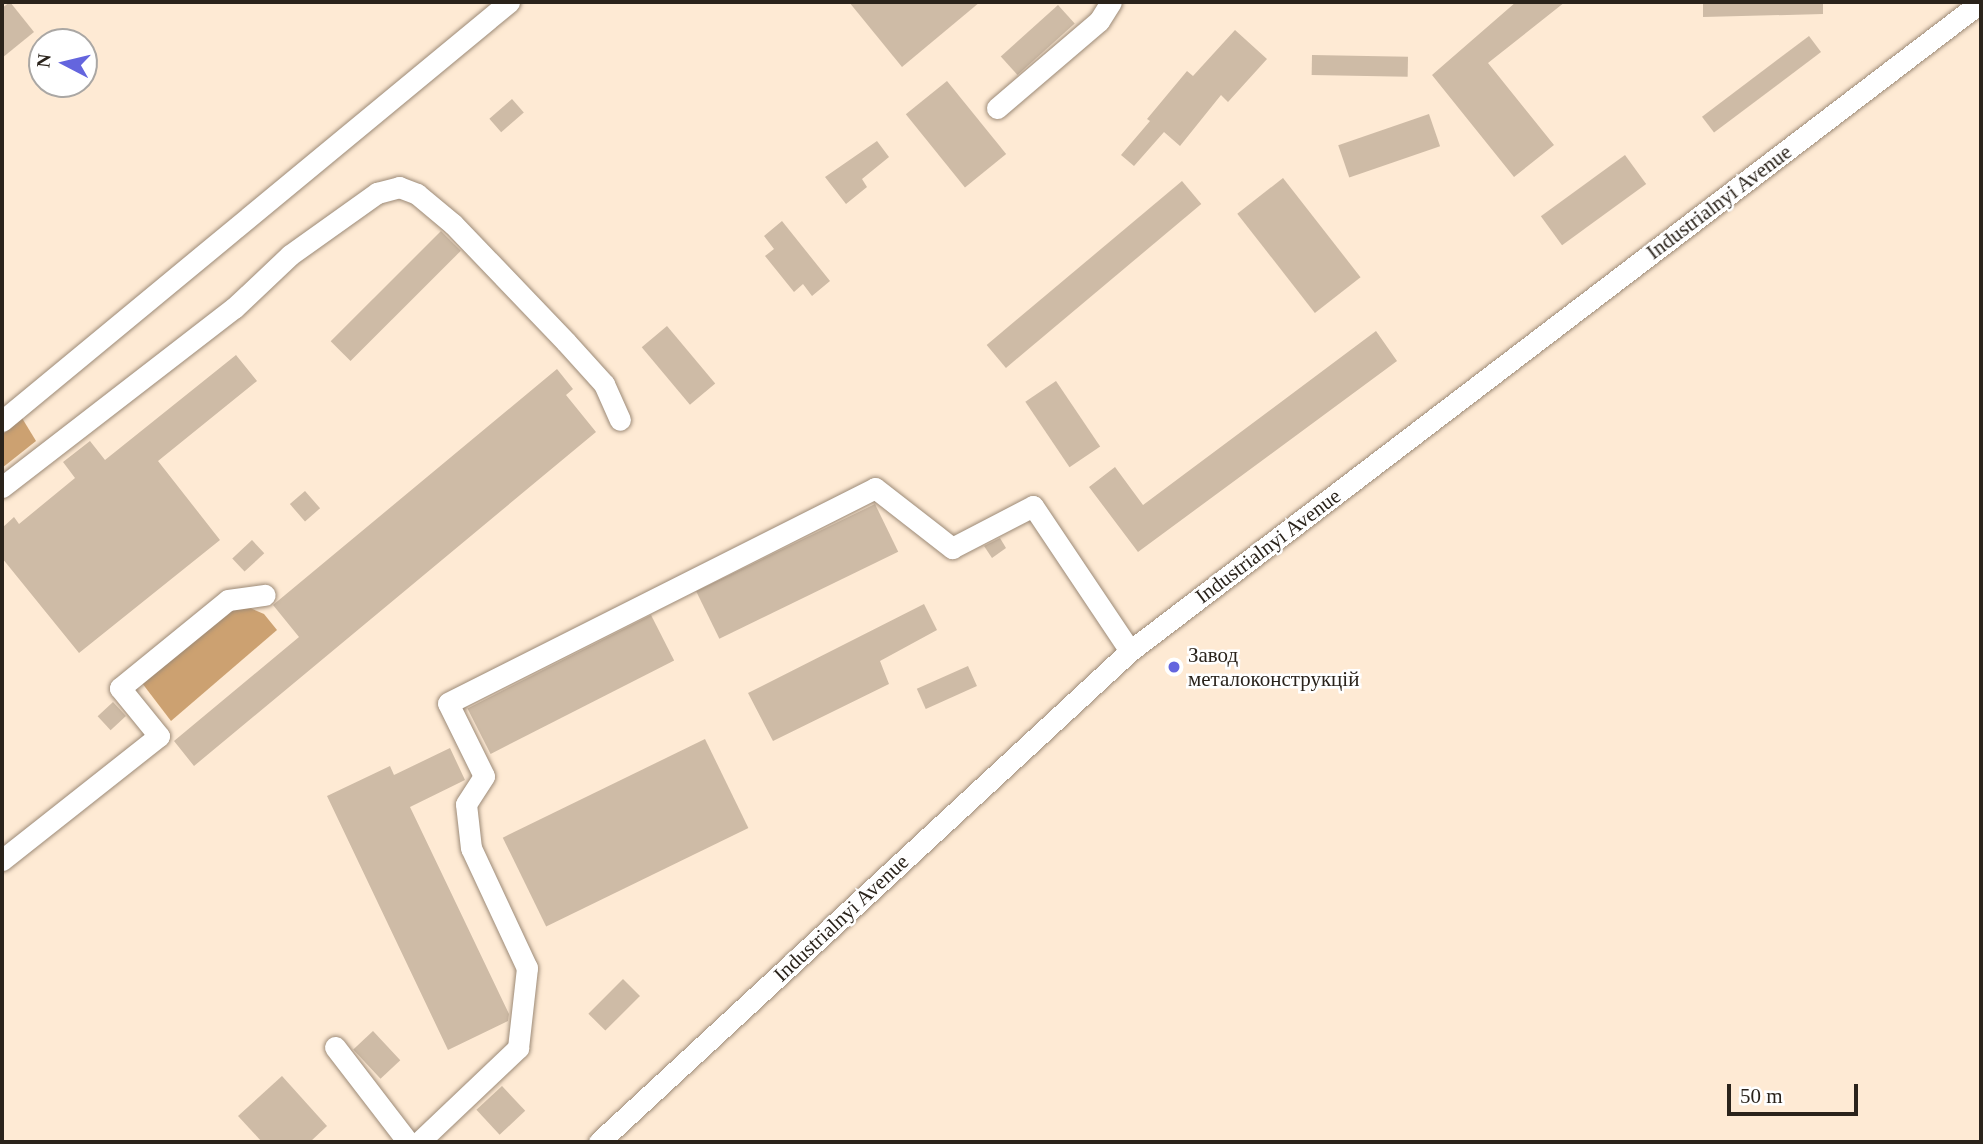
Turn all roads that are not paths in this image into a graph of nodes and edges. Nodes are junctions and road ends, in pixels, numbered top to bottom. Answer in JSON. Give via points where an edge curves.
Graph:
{"nodes":[{"id":1,"x":509,"y":2,"type":"edge"},
{"id":2,"x":1111,"y":2,"type":"edge"},
{"id":3,"x":1981,"y":2,"type":"edge"},
{"id":4,"x":997,"y":108,"type":"dead end"},
{"id":5,"x":620,"y":420,"type":"dead end"},
{"id":6,"x":2,"y":421,"type":"edge"},
{"id":7,"x":2,"y":487,"type":"edge"},
{"id":8,"x":265,"y":596,"type":"dead end"},
{"id":9,"x":1130,"y":651,"type":"junction"},
{"id":10,"x":2,"y":860,"type":"edge"},
{"id":11,"x":335,"y":1047,"type":"dead end"},
{"id":12,"x":408,"y":1142,"type":"edge"},
{"id":13,"x":419,"y":1142,"type":"edge"},
{"id":14,"x":599,"y":1142,"type":"edge"}],
"edges":[{"from":1,"to":6,"type":"street"},
{"from":2,"to":4,"type":"street","via":[[1100,21]]},
{"from":3,"to":9,"type":"street","name":"Industrialnyi Avenue"},
{"from":5,"to":7,"type":"street","via":[[604,384],[566,342],[453,224],[418,194],[399,187],[377,193],[290,255],[234,308]]},
{"from":8,"to":10,"type":"street","via":[[228,600],[120,688],[159,736]]},
{"from":9,"to":13,"type":"street","via":[[1033,506],[952,548],[875,488],[449,703],[484,776],[466,804],[471,848],[527,968],[517,1048]]},
{"from":9,"to":14,"type":"street","name":"Industrialnyi Avenue"},
{"from":11,"to":12,"type":"street"}]}
